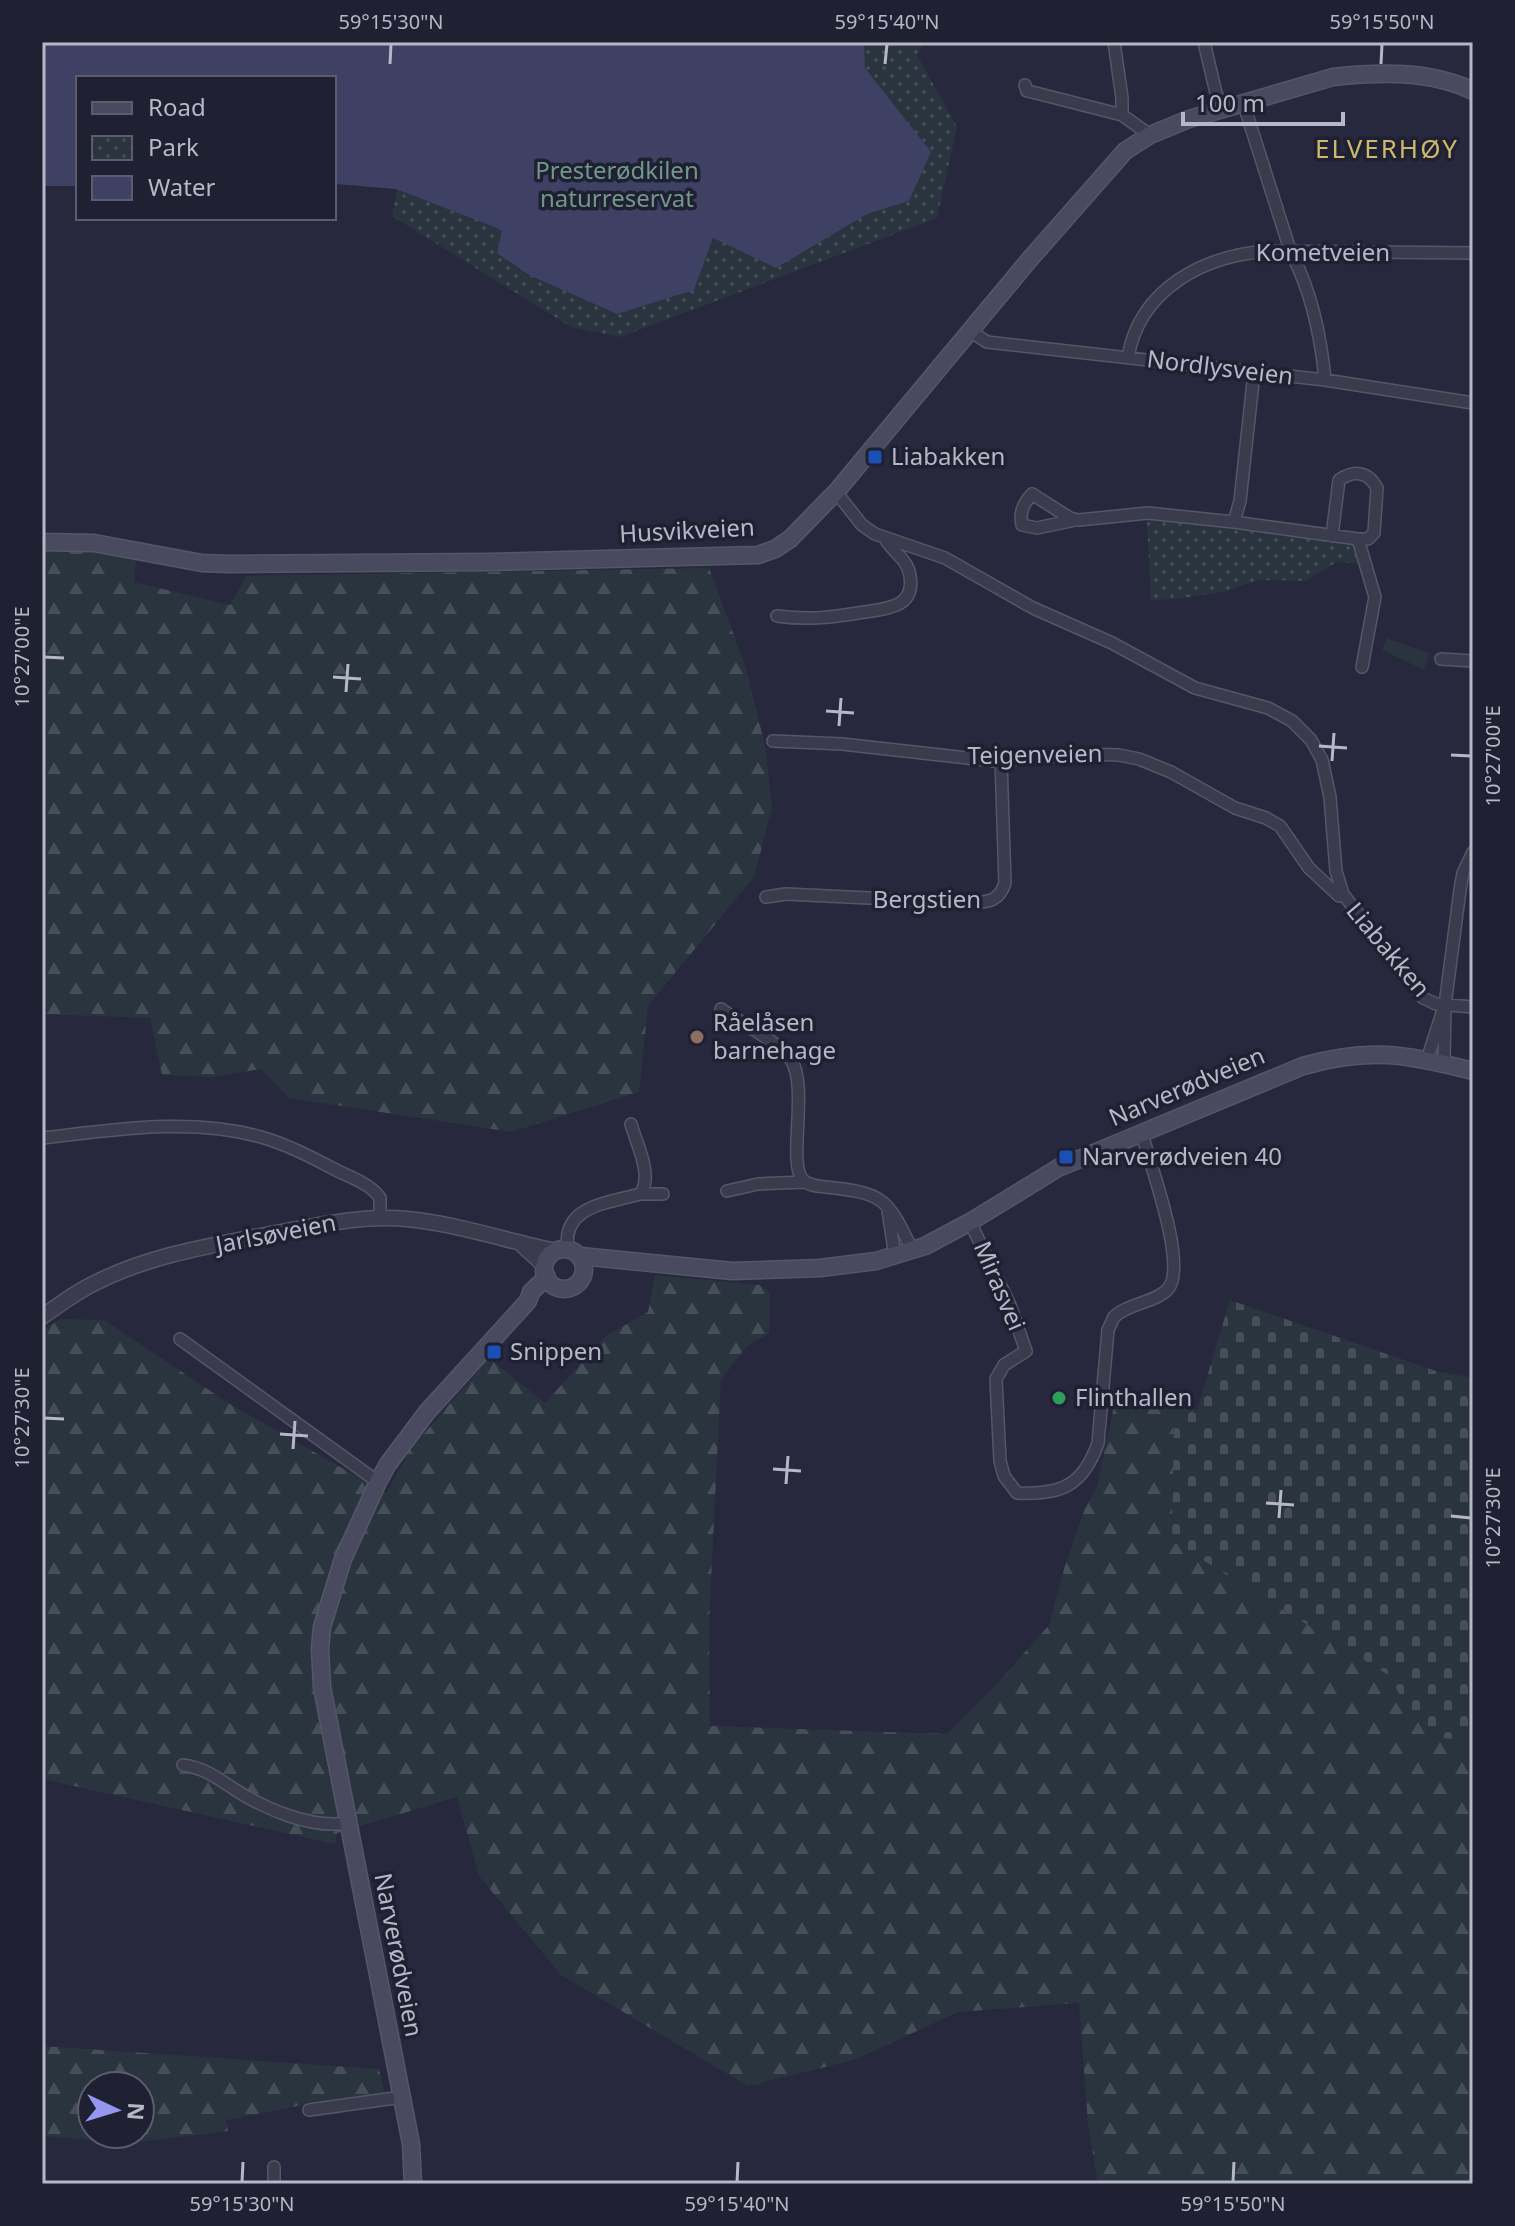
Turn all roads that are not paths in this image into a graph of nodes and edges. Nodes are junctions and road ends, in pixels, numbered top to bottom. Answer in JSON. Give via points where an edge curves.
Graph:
{"nodes":[{"id":1,"x":1114,"y":42,"type":"edge"},
{"id":2,"x":1204,"y":42,"type":"edge"},
{"id":3,"x":1025,"y":85,"type":"dead end"},
{"id":4,"x":1473,"y":91,"type":"edge"},
{"id":5,"x":1243,"y":102,"type":"junction"},
{"id":6,"x":1223,"y":108,"type":"junction"},
{"id":7,"x":1122,"y":115,"type":"junction"},
{"id":8,"x":1150,"y":135,"type":"junction"},
{"id":9,"x":1291,"y":253,"type":"junction"},
{"id":10,"x":1473,"y":253,"type":"edge"},
{"id":11,"x":970,"y":331,"type":"junction"},
{"id":12,"x":1128,"y":357,"type":"junction"},
{"id":13,"x":1254,"y":373,"type":"junction"},
{"id":14,"x":1325,"y":380,"type":"junction"},
{"id":15,"x":1473,"y":403,"type":"edge"},
{"id":16,"x":836,"y":492,"type":"junction"},
{"id":17,"x":1075,"y":520,"type":"junction"},
{"id":18,"x":1234,"y":522,"type":"junction"},
{"id":19,"x":1332,"y":536,"type":"junction"},
{"id":20,"x":1358,"y":539,"type":"junction"},
{"id":21,"x":886,"y":540,"type":"junction"},
{"id":22,"x":42,"y":542,"type":"edge"},
{"id":23,"x":777,"y":616,"type":"dead end"},
{"id":24,"x":1441,"y":659,"type":"dead end"},
{"id":25,"x":1473,"y":661,"type":"edge"},
{"id":26,"x":1362,"y":667,"type":"dead end"},
{"id":27,"x":773,"y":741,"type":"dead end"},
{"id":28,"x":1001,"y":761,"type":"junction"},
{"id":29,"x":1473,"y":852,"type":"edge"},
{"id":30,"x":1343,"y":894,"type":"junction"},
{"id":31,"x":766,"y":897,"type":"dead end"},
{"id":32,"x":1445,"y":1005,"type":"junction"},
{"id":33,"x":1473,"y":1007,"type":"edge"},
{"id":34,"x":721,"y":1009,"type":"dead end"},
{"id":35,"x":1427,"y":1060,"type":"junction"},
{"id":36,"x":1444,"y":1064,"type":"junction"},
{"id":37,"x":1473,"y":1071,"type":"edge"},
{"id":38,"x":631,"y":1124,"type":"dead end"},
{"id":39,"x":1142,"y":1134,"type":"junction"},
{"id":40,"x":42,"y":1138,"type":"edge"},
{"id":41,"x":805,"y":1182,"type":"junction"},
{"id":42,"x":727,"y":1191,"type":"dead end"},
{"id":43,"x":640,"y":1194,"type":"junction"},
{"id":44,"x":663,"y":1194,"type":"dead end"},
{"id":45,"x":888,"y":1207,"type":"junction"},
{"id":46,"x":380,"y":1218,"type":"junction"},
{"id":47,"x":970,"y":1222,"type":"junction"},
{"id":48,"x":522,"y":1244,"type":"junction"},
{"id":49,"x":912,"y":1250,"type":"junction"},
{"id":50,"x":568,"y":1252,"type":"junction"},
{"id":51,"x":895,"y":1256,"type":"junction"},
{"id":52,"x":609,"y":1260,"type":"junction"},
{"id":53,"x":583,"y":1275,"type":"junction"},
{"id":54,"x":550,"y":1277,"type":"junction"},
{"id":55,"x":42,"y":1317,"type":"edge"},
{"id":56,"x":180,"y":1339,"type":"dead end"},
{"id":57,"x":378,"y":1482,"type":"junction"},
{"id":58,"x":183,"y":1765,"type":"dead end"},
{"id":59,"x":348,"y":1823,"type":"junction"},
{"id":60,"x":402,"y":2097,"type":"junction"},
{"id":61,"x":309,"y":2110,"type":"dead end"},
{"id":62,"x":274,"y":2167,"type":"dead end"},
{"id":63,"x":274,"y":2184,"type":"edge"},
{"id":64,"x":413,"y":2184,"type":"edge"}],
"edges":[{"from":1,"to":7,"type":"street"},
{"from":2,"to":6,"type":"street"},
{"from":3,"to":7,"type":"street","via":[[1027,91]]},
{"from":4,"to":5,"type":"main road","name":"Husvikveien","via":[[1431,77],[1357,75]]},
{"from":5,"to":6,"type":"main road","name":"Husvikveien"},
{"from":5,"to":9,"type":"street"},
{"from":6,"to":8,"type":"main road","name":"Husvikveien"},
{"from":7,"to":8,"type":"street"},
{"from":8,"to":11,"type":"main road","name":"Husvikveien","via":[[1111,164]]},
{"from":9,"to":10,"type":"street","name":"Kometveien"},
{"from":9,"to":12,"type":"street","name":"Kometveien","via":[[1242,254],[1181,277],[1142,318]]},
{"from":9,"to":14,"type":"street","via":[[1323,354]]},
{"from":11,"to":12,"type":"street","name":"Nordlysveien","via":[[987,342]]},
{"from":11,"to":16,"type":"main road","name":"Husvikveien"},
{"from":12,"to":13,"type":"street","name":"Nordlysveien"},
{"from":13,"to":14,"type":"street","name":"Nordlysveien"},
{"from":13,"to":18,"type":"street"},
{"from":14,"to":15,"type":"street","name":"Nordlysveien"},
{"from":16,"to":21,"type":"street","name":"Liabakken","via":[[862,525]]},
{"from":16,"to":22,"type":"main road","name":"Husvikveien","via":[[790,539],[758,555],[229,564],[94,543]]},
{"from":17,"to":17,"type":"street","via":[[1032,494],[1020,518],[1022,525],[1037,528]]},
{"from":17,"to":18,"type":"street","via":[[1148,513]]},
{"from":18,"to":19,"type":"street"},
{"from":19,"to":20,"type":"street"},
{"from":19,"to":20,"type":"street","via":[[1337,483],[1356,473],[1368,476],[1377,488],[1374,533]]},
{"from":20,"to":26,"type":"street","via":[[1375,597]]},
{"from":21,"to":23,"type":"street","name":"Liabakken","via":[[909,570],[910,588],[902,602],[887,610],[821,620]]},
{"from":21,"to":30,"type":"street","name":"Liabakken","via":[[945,558],[1195,688],[1268,708],[1292,721],[1322,760]]},
{"from":24,"to":25,"type":"street"},
{"from":27,"to":28,"type":"street","name":"Teigenveien"},
{"from":28,"to":30,"type":"street","name":"Teigenveien","via":[[1084,754],[1139,759],[1239,810],[1275,822],[1318,879]]},
{"from":28,"to":31,"type":"street","name":"Bergstien","via":[[1005,883],[995,900]]},
{"from":29,"to":32,"type":"street","via":[[1463,873]]},
{"from":30,"to":32,"type":"street","name":"Liabakken","via":[[1418,993]]},
{"from":32,"to":33,"type":"street"},
{"from":32,"to":35,"type":"street","name":"Liabakken"},
{"from":32,"to":36,"type":"street","name":"Liabakken"},
{"from":34,"to":41,"type":"street","via":[[791,1060],[797,1089],[797,1167]]},
{"from":35,"to":36,"type":"main road","name":"Narverødveien"},
{"from":35,"to":39,"type":"main road","name":"Narverødveien","via":[[1374,1053],[1331,1058],[1278,1075]]},
{"from":36,"to":37,"type":"main road","name":"Narverødveien"},
{"from":38,"to":43,"type":"street","via":[[645,1174]]},
{"from":39,"to":47,"type":"main road","name":"Narverødveien","via":[[1058,1168]]},
{"from":39,"to":47,"type":"street","name":"Mirasvei","via":[[1173,1241],[1175,1275],[1169,1288],[1114,1317],[1092,1460],[1070,1485],[1049,1494],[1017,1493],[1004,1476],[996,1379],[1004,1365],[1026,1351]]},
{"from":40,"to":46,"type":"street","via":[[140,1128],[242,1133],[289,1148],[367,1185],[380,1198]]},
{"from":41,"to":42,"type":"street"},
{"from":41,"to":45,"type":"street","via":[[867,1192]]},
{"from":43,"to":44,"type":"street","name":"Narverødveien"},
{"from":43,"to":50,"type":"street","name":"Narverødveien","via":[[576,1216],[566,1235]]},
{"from":45,"to":49,"type":"street"},
{"from":45,"to":51,"type":"street"},
{"from":46,"to":48,"type":"street","name":"Jarlsøveien","via":[[460,1226]]},
{"from":46,"to":55,"type":"street","name":"Jarlsøveien","via":[[333,1222],[164,1256],[96,1282]]},
{"from":47,"to":49,"type":"main road","name":"Narverødveien"},
{"from":48,"to":50,"type":"street","name":"Jarlsøveien"},
{"from":48,"to":54,"type":"street","name":"Jarlsøveien"},
{"from":49,"to":51,"type":"main road","name":"Narverødveien"},
{"from":50,"to":52,"type":"main road","name":"Narverødveien"},
{"from":50,"to":53,"type":"main road","name":"Narverødveien","via":[[584,1268]]},
{"from":50,"to":54,"type":"main road","name":"Narverødveien","via":[[547,1260]]},
{"from":51,"to":52,"type":"main road","name":"Narverødveien","via":[[820,1268],[732,1271]]},
{"from":52,"to":53,"type":"main road","name":"Narverødveien"},
{"from":53,"to":54,"type":"main road","name":"Narverødveien","via":[[576,1285]]},
{"from":54,"to":57,"type":"main road","name":"Narverødveien","via":[[427,1412]]},
{"from":56,"to":57,"type":"street"},
{"from":57,"to":59,"type":"main road","name":"Narverødveien","via":[[339,1571],[320,1648],[322,1687]]},
{"from":58,"to":59,"type":"street","via":[[212,1773],[251,1799],[307,1821]]},
{"from":59,"to":60,"type":"main road","name":"Narverødveien"},
{"from":60,"to":61,"type":"street"},
{"from":60,"to":64,"type":"main road","name":"Narverødveien"},
{"from":62,"to":63,"type":"street"}]}
